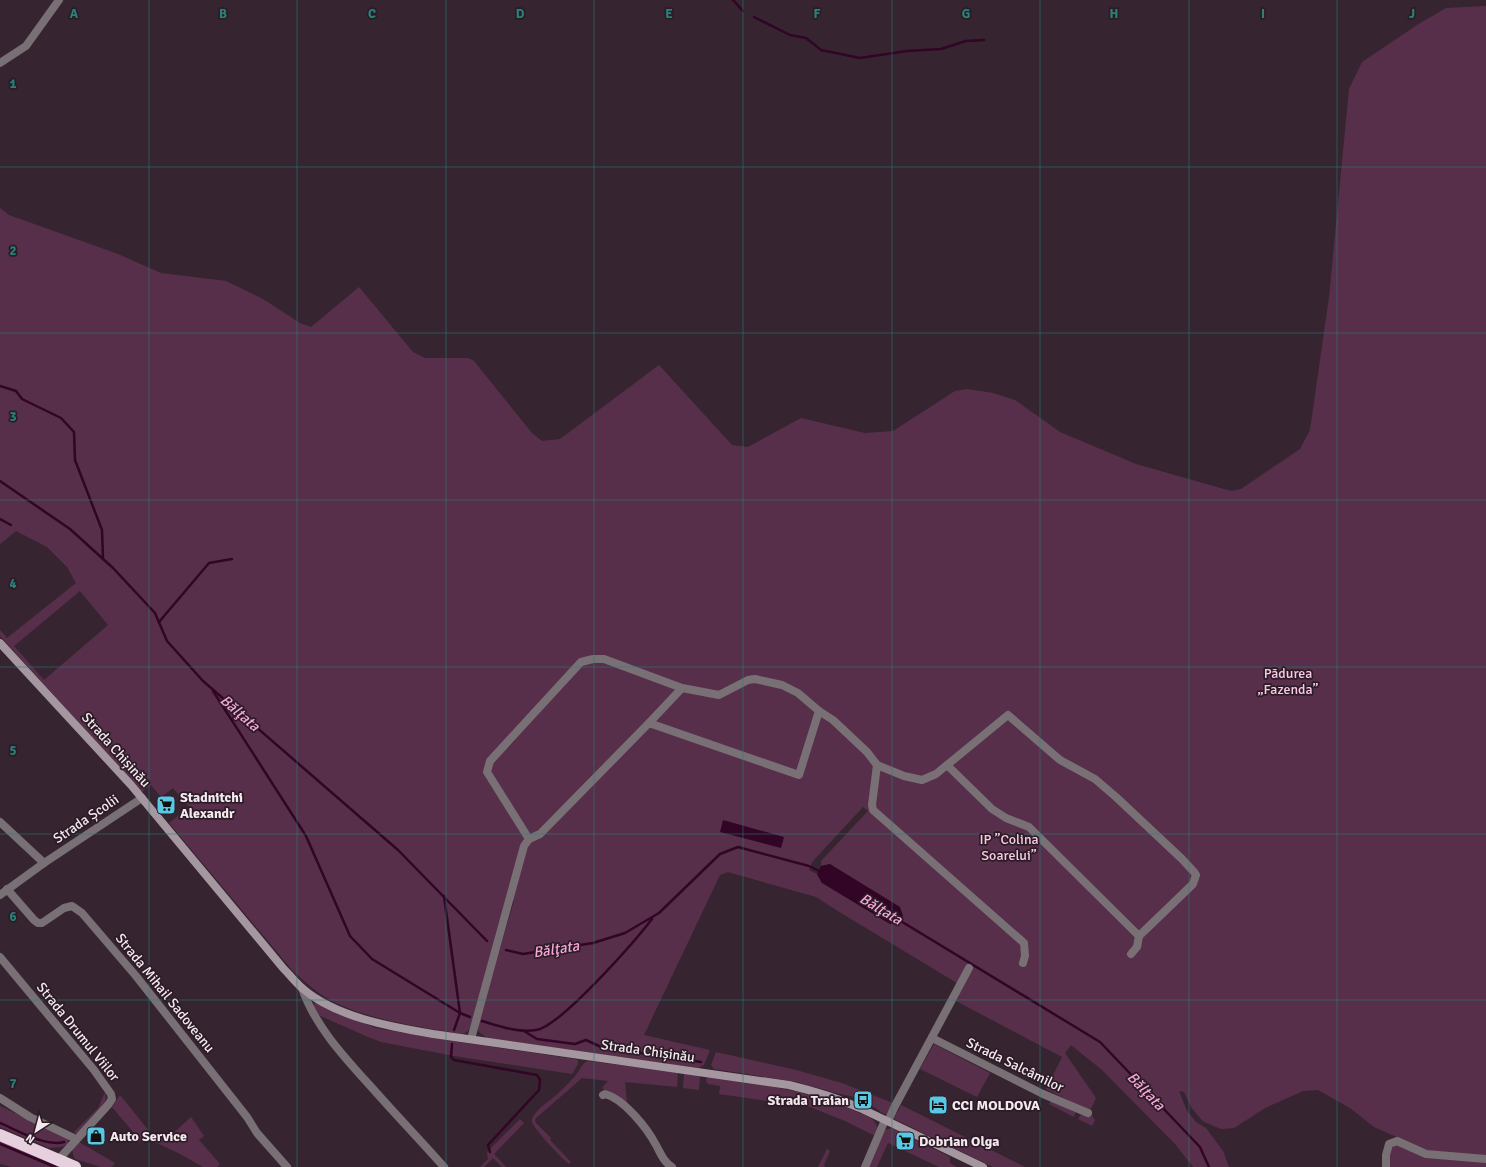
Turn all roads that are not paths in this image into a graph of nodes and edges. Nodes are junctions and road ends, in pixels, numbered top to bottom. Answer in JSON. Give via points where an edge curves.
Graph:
{"nodes":[{"id":1,"x":59,"y":0,"type":"edge"},
{"id":2,"x":0,"y":63,"type":"edge"},
{"id":3,"x":0,"y":643,"type":"edge"},
{"id":4,"x":682,"y":688,"type":"junction"},
{"id":5,"x":819,"y":711,"type":"junction"},
{"id":6,"x":649,"y":723,"type":"junction"},
{"id":7,"x":877,"y":765,"type":"junction"},
{"id":8,"x":946,"y":765,"type":"junction"},
{"id":9,"x":142,"y":798,"type":"junction"},
{"id":10,"x":0,"y":822,"type":"edge"},
{"id":11,"x":529,"y":839,"type":"junction"},
{"id":12,"x":44,"y":863,"type":"junction"},
{"id":13,"x":8,"y":889,"type":"junction"},
{"id":14,"x":0,"y":895,"type":"edge"},
{"id":15,"x":1139,"y":936,"type":"junction"},
{"id":16,"x":1131,"y":954,"type":"dead end"},
{"id":17,"x":0,"y":957,"type":"edge"},
{"id":18,"x":1023,"y":963,"type":"dead end"},
{"id":19,"x":969,"y":968,"type":"dead end"},
{"id":20,"x":302,"y":988,"type":"junction"},
{"id":21,"x":932,"y":1038,"type":"junction"},
{"id":22,"x":471,"y":1039,"type":"junction"},
{"id":23,"x":603,"y":1095,"type":"dead end"},
{"id":24,"x":0,"y":1098,"type":"edge"},
{"id":25,"x":1088,"y":1113,"type":"dead end"},
{"id":26,"x":887,"y":1120,"type":"junction"},
{"id":27,"x":0,"y":1135,"type":"edge"},
{"id":28,"x":76,"y":1139,"type":"junction"},
{"id":29,"x":1486,"y":1159,"type":"edge"},
{"id":30,"x":58,"y":1160,"type":"junction"},
{"id":31,"x":75,"y":1167,"type":"edge"},
{"id":32,"x":287,"y":1167,"type":"edge"},
{"id":33,"x":444,"y":1167,"type":"edge"},
{"id":34,"x":672,"y":1167,"type":"edge"},
{"id":35,"x":865,"y":1167,"type":"edge"},
{"id":36,"x":983,"y":1167,"type":"edge"},
{"id":37,"x":1386,"y":1167,"type":"edge"}],
"edges":[{"from":1,"to":2,"type":"street","via":[[26,46]]},
{"from":3,"to":9,"type":"street","name":"Strada Chișinău"},
{"from":4,"to":5,"type":"street","via":[[718,695],[755,679],[782,685],[798,693]]},
{"from":4,"to":6,"type":"street"},
{"from":4,"to":11,"type":"street","via":[[604,659],[581,662],[490,761],[487,772]]},
{"from":5,"to":6,"type":"street","via":[[800,774]]},
{"from":5,"to":7,"type":"street","via":[[833,720]]},
{"from":6,"to":11,"type":"street","via":[[540,834]]},
{"from":7,"to":8,"type":"street","via":[[922,780],[936,774]]},
{"from":7,"to":18,"type":"street","via":[[873,810],[1024,943]]},
{"from":8,"to":15,"type":"street","via":[[992,809],[1029,827]]},
{"from":8,"to":15,"type":"street","via":[[1008,715],[1060,760],[1095,779],[1116,797],[1196,875],[1193,884]]},
{"from":9,"to":12,"type":"street","name":"Strada Școlii"},
{"from":9,"to":20,"type":"street","name":"Strada Chișinău"},
{"from":10,"to":12,"type":"street"},
{"from":11,"to":22,"type":"street","via":[[524,846]]},
{"from":12,"to":13,"type":"street","name":"Strada Școlii"},
{"from":13,"to":14,"type":"street","name":"Strada Școlii"},
{"from":13,"to":32,"type":"street","name":"Strada Mihail Sadoveanu","via":[[38,923],[72,906],[82,913],[136,976],[248,1117],[257,1133]]},
{"from":15,"to":16,"type":"street","via":[[1137,947]]},
{"from":17,"to":28,"type":"street","name":"Strada Drumul Viilor","via":[[111,1094],[112,1099],[108,1105]]},
{"from":19,"to":21,"type":"street"},
{"from":20,"to":22,"type":"street","name":"Strada Chișinău","via":[[334,1007],[360,1018],[398,1028]]},
{"from":20,"to":33,"type":"street","name":"Strada Chișinău","via":[[307,1004],[335,1045]]},
{"from":21,"to":25,"type":"street","name":"Strada Salcâmilor","via":[[1043,1094]]},
{"from":21,"to":26,"type":"street"},
{"from":22,"to":26,"type":"street","name":"Strada Chișinău","via":[[789,1085],[844,1101]]},
{"from":23,"to":34,"type":"street","via":[[611,1096],[625,1106],[646,1128],[662,1158]]},
{"from":24,"to":28,"type":"street","via":[[30,1117]]},
{"from":26,"to":35,"type":"street"},
{"from":26,"to":36,"type":"street","name":"Strada Chișinău"},
{"from":27,"to":30,"type":"highway"},
{"from":28,"to":30,"type":"street","name":"Strada Drumul Viilor"},
{"from":29,"to":37,"type":"street","via":[[1426,1154],[1397,1141],[1389,1144]]},
{"from":30,"to":31,"type":"highway"}]}
